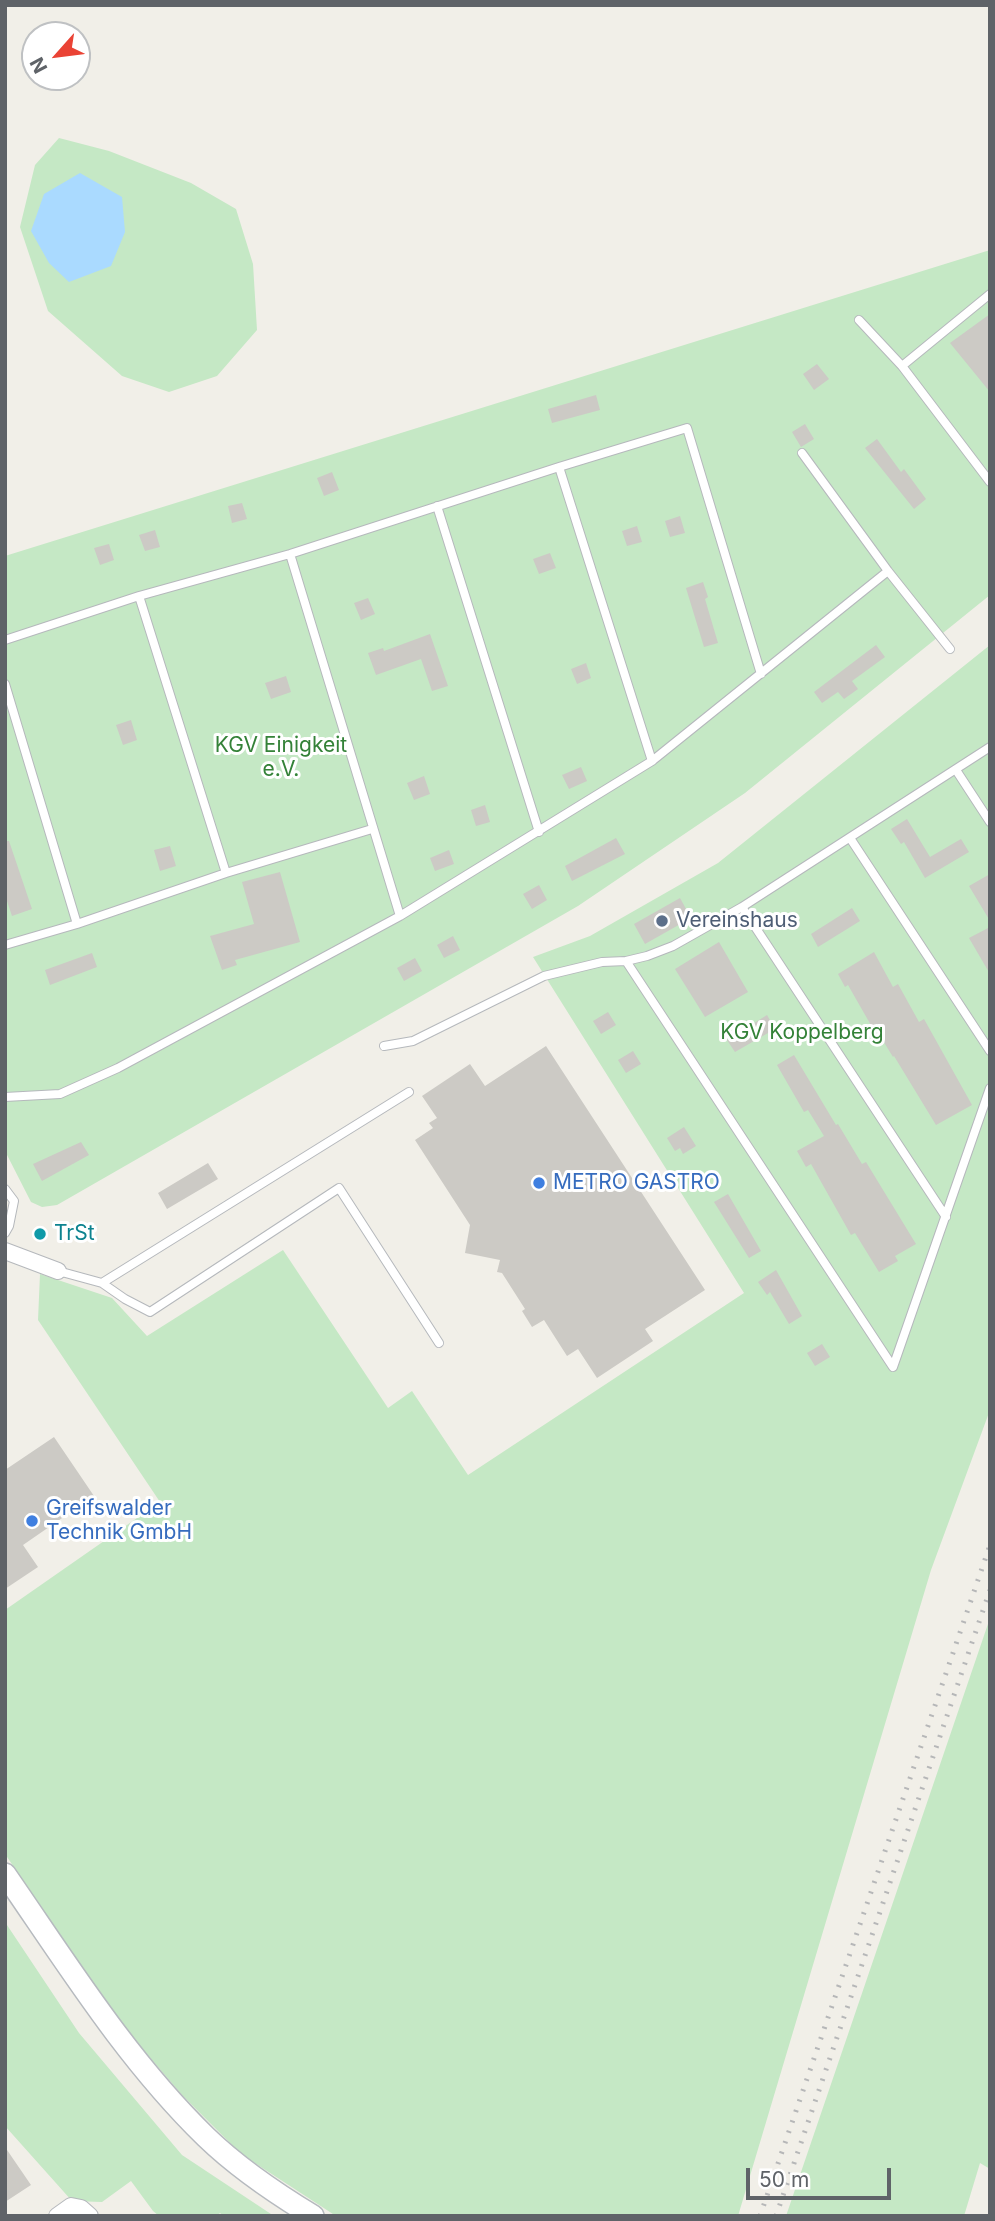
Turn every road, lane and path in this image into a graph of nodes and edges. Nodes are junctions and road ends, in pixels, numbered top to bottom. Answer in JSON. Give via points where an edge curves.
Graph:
{"nodes":[{"id":1,"x":990,"y":294,"type":"edge"},
{"id":2,"x":859,"y":320,"type":"dead end"},
{"id":3,"x":902,"y":366,"type":"junction"},
{"id":4,"x":802,"y":453,"type":"dead end"},
{"id":5,"x":559,"y":467,"type":"junction"},
{"id":6,"x":990,"y":482,"type":"edge"},
{"id":7,"x":437,"y":506,"type":"junction"},
{"id":8,"x":290,"y":554,"type":"junction"},
{"id":9,"x":888,"y":571,"type":"junction"},
{"id":10,"x":139,"y":596,"type":"junction"},
{"id":11,"x":5,"y":640,"type":"edge"},
{"id":12,"x":950,"y":649,"type":"dead end"},
{"id":13,"x":761,"y":674,"type":"junction"},
{"id":14,"x":5,"y":684,"type":"edge"},
{"id":15,"x":990,"y":747,"type":"edge"},
{"id":16,"x":652,"y":761,"type":"junction"},
{"id":17,"x":956,"y":769,"type":"junction"},
{"id":18,"x":990,"y":822,"type":"edge"},
{"id":19,"x":372,"y":829,"type":"junction"},
{"id":20,"x":539,"y":832,"type":"junction"},
{"id":21,"x":850,"y":838,"type":"junction"},
{"id":22,"x":226,"y":873,"type":"junction"},
{"id":23,"x":742,"y":907,"type":"junction"},
{"id":24,"x":400,"y":916,"type":"junction"},
{"id":25,"x":77,"y":924,"type":"junction"},
{"id":26,"x":5,"y":945,"type":"edge"},
{"id":27,"x":626,"y":961,"type":"junction"},
{"id":28,"x":384,"y":1046,"type":"dead end"},
{"id":29,"x":990,"y":1051,"type":"edge"},
{"id":30,"x":990,"y":1088,"type":"edge"},
{"id":31,"x":409,"y":1092,"type":"dead end"},
{"id":32,"x":5,"y":1097,"type":"edge"},
{"id":33,"x":5,"y":1189,"type":"edge"},
{"id":34,"x":946,"y":1217,"type":"junction"},
{"id":35,"x":5,"y":1233,"type":"edge"},
{"id":36,"x":5,"y":1251,"type":"edge"},
{"id":37,"x":58,"y":1271,"type":"joint"},
{"id":38,"x":102,"y":1283,"type":"junction"},
{"id":39,"x":439,"y":1343,"type":"dead end"},
{"id":40,"x":5,"y":1874,"type":"edge"},
{"id":41,"x":57,"y":2216,"type":"edge"},
{"id":42,"x":90,"y":2216,"type":"edge"},
{"id":43,"x":313,"y":2216,"type":"edge"}],
"edges":[{"from":1,"to":3,"type":"lane"},
{"from":2,"to":3,"type":"lane"},
{"from":3,"to":6,"type":"lane"},
{"from":4,"to":9,"type":"lane"},
{"from":5,"to":7,"type":"lane"},
{"from":5,"to":13,"type":"lane","via":[[687,428]]},
{"from":5,"to":16,"type":"lane"},
{"from":7,"to":8,"type":"lane"},
{"from":7,"to":20,"type":"lane"},
{"from":8,"to":10,"type":"lane"},
{"from":8,"to":19,"type":"lane"},
{"from":9,"to":12,"type":"lane"},
{"from":9,"to":13,"type":"lane"},
{"from":10,"to":11,"type":"lane"},
{"from":10,"to":22,"type":"lane"},
{"from":13,"to":16,"type":"lane"},
{"from":14,"to":25,"type":"lane"},
{"from":15,"to":17,"type":"lane"},
{"from":16,"to":20,"type":"lane"},
{"from":17,"to":18,"type":"lane"},
{"from":17,"to":21,"type":"lane"},
{"from":19,"to":22,"type":"lane"},
{"from":19,"to":24,"type":"lane"},
{"from":20,"to":24,"type":"lane"},
{"from":21,"to":23,"type":"lane"},
{"from":21,"to":29,"type":"lane"},
{"from":22,"to":25,"type":"lane"},
{"from":23,"to":27,"type":"lane","via":[[673,946]]},
{"from":23,"to":34,"type":"lane"},
{"from":24,"to":32,"type":"lane","via":[[118,1068],[60,1094]]},
{"from":25,"to":26,"type":"lane"},
{"from":27,"to":28,"type":"lane","via":[[544,976],[413,1041]]},
{"from":27,"to":34,"type":"lane","via":[[893,1367]]},
{"from":30,"to":34,"type":"lane"},
{"from":31,"to":38,"type":"lane"},
{"from":33,"to":35,"type":"lane","via":[[13,1201]]},
{"from":36,"to":37,"type":"street"},
{"from":37,"to":38,"type":"lane"},
{"from":38,"to":39,"type":"lane","via":[[150,1312],[340,1188]]},
{"from":40,"to":43,"type":"main road","via":[[109,2025],[171,2101],[240,2166]]},
{"from":41,"to":42,"type":"street","via":[[71,2206]]}]}
